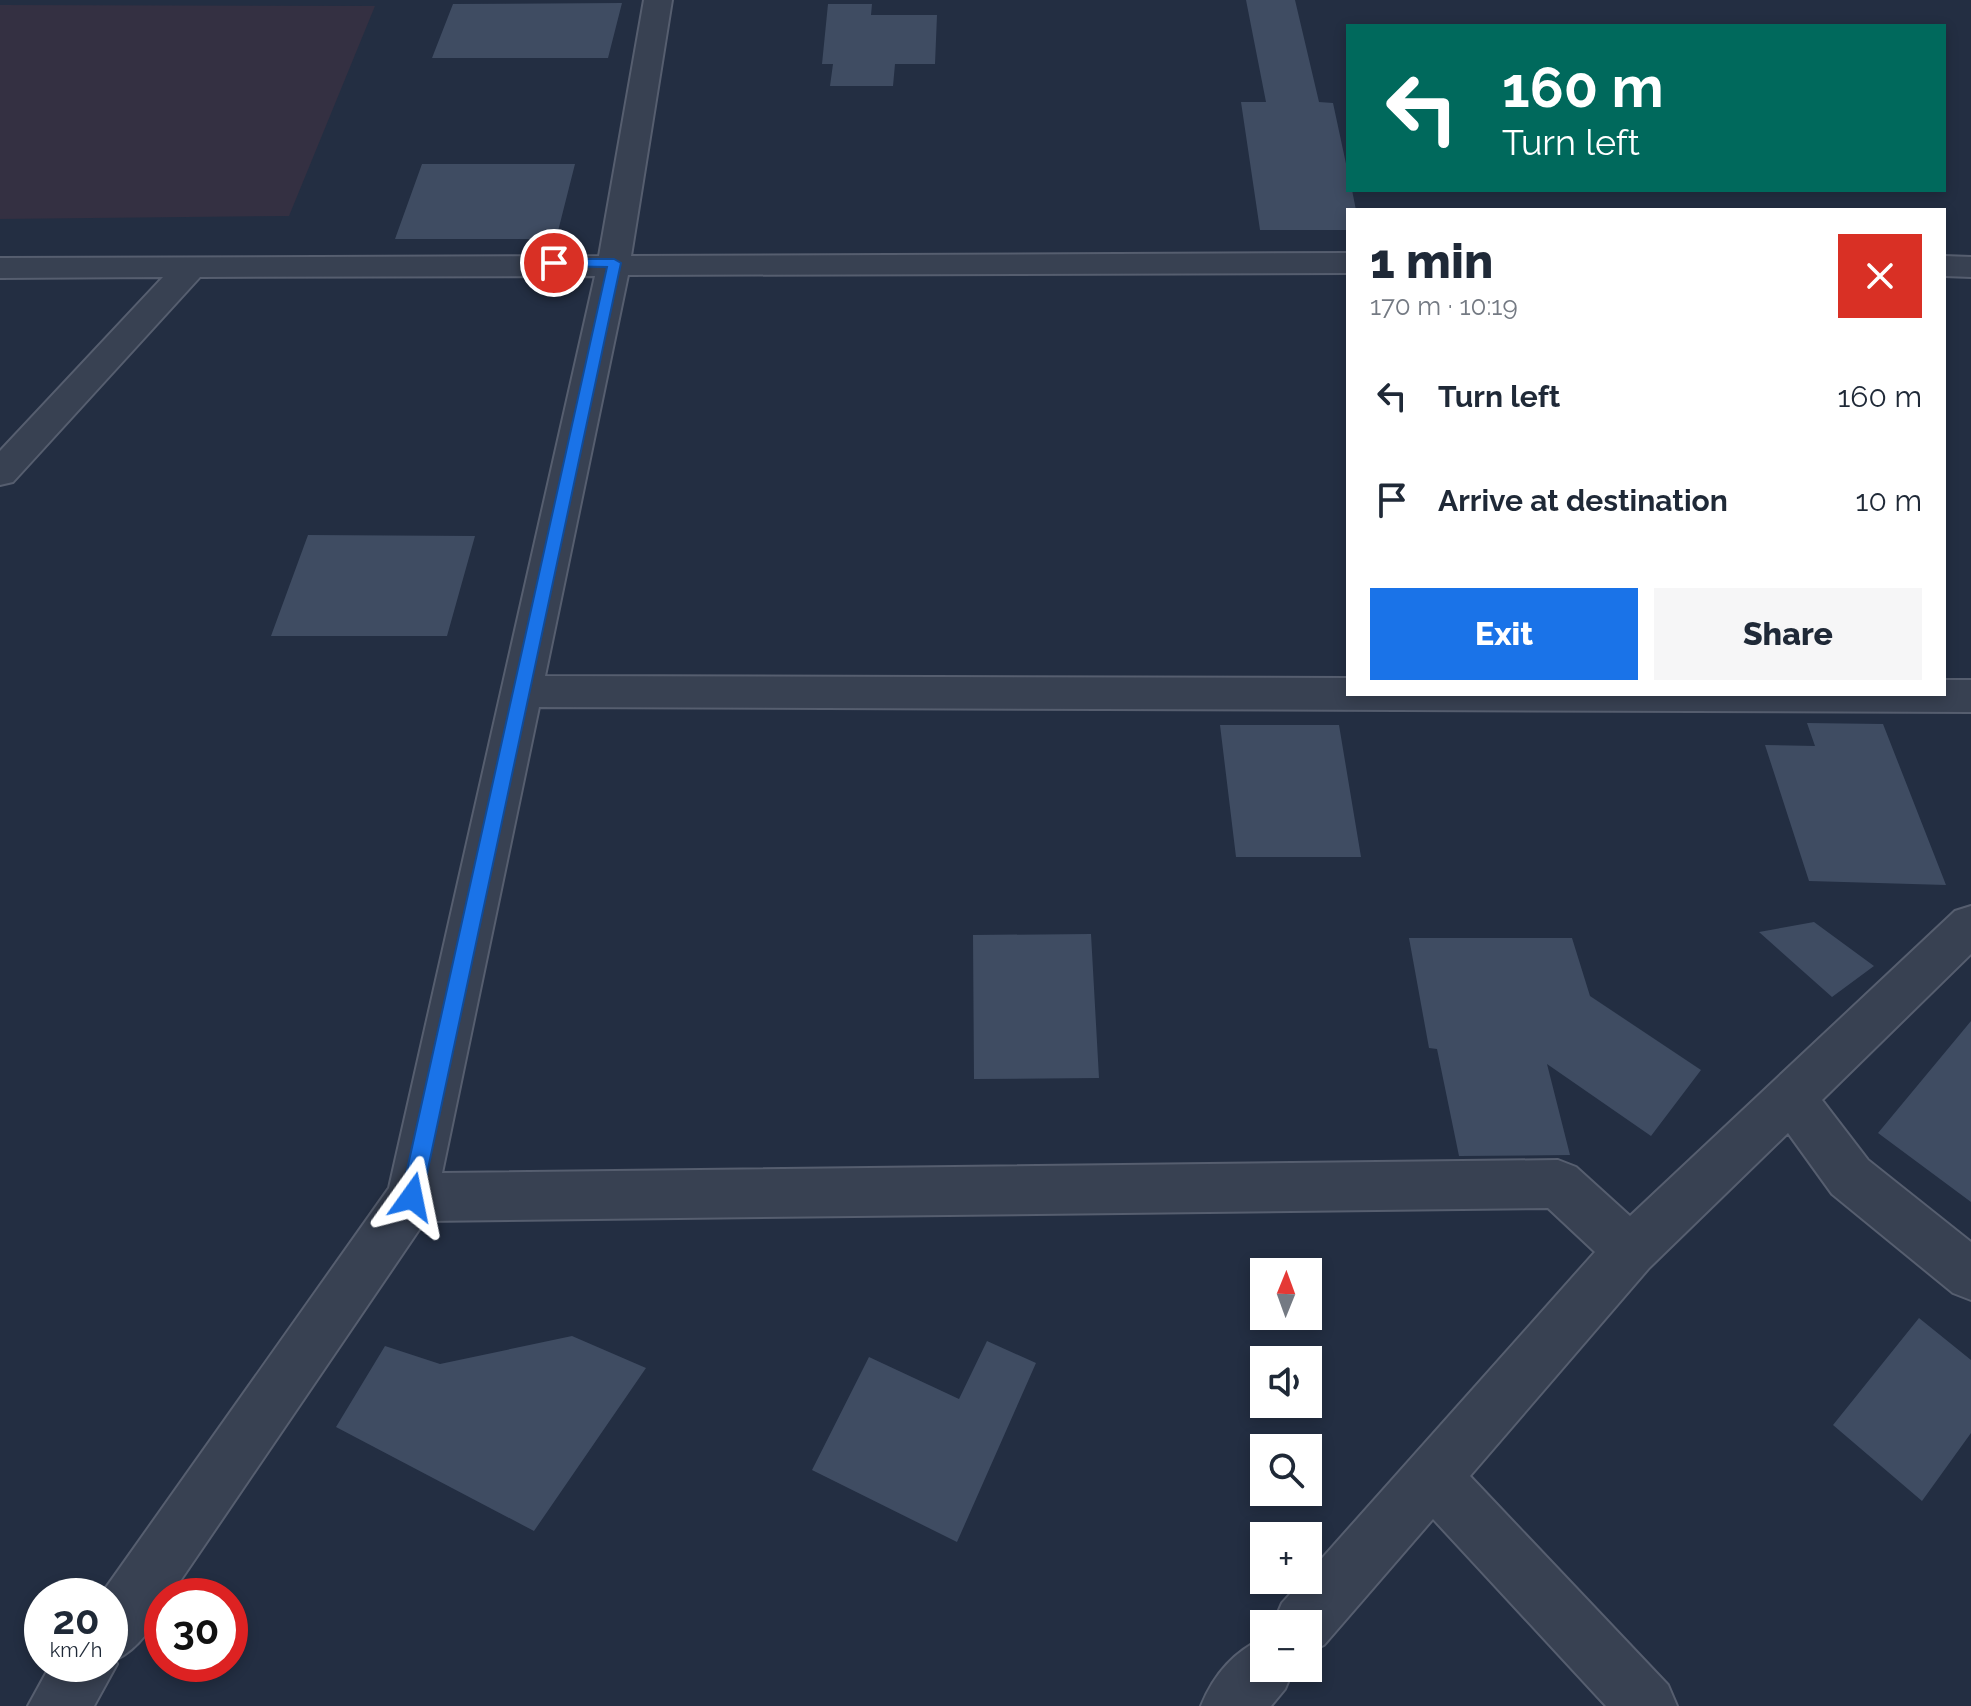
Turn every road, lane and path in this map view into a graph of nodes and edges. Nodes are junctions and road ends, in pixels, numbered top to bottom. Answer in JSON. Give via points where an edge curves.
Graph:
{"nodes":[{"id":1,"x":658,"y":0,"type":"edge"},
{"id":2,"x":614,"y":263,"type":"junction"},
{"id":3,"x":1346,"y":263,"type":"edge"},
{"id":4,"x":1946,"y":266,"type":"edge"},
{"id":5,"x":1971,"y":267,"type":"edge"},
{"id":6,"x":0,"y":268,"type":"edge"},
{"id":7,"x":190,"y":268,"type":"junction"},
{"id":8,"x":0,"y":473,"type":"edge"},
{"id":9,"x":522,"y":691,"type":"junction"},
{"id":10,"x":1346,"y":694,"type":"edge"},
{"id":11,"x":1946,"y":696,"type":"edge"},
{"id":12,"x":1971,"y":696,"type":"edge"},
{"id":13,"x":1971,"y":925,"type":"edge"},
{"id":14,"x":1791,"y":1098,"type":"junction"},
{"id":15,"x":412,"y":1197,"type":"junction"},
{"id":16,"x":1631,"y":1250,"type":"junction"},
{"id":17,"x":1971,"y":1275,"type":"edge"},
{"id":18,"x":1432,"y":1477,"type":"junction"},
{"id":19,"x":128,"y":1606,"type":"edge"},
{"id":20,"x":1315,"y":1610,"type":"edge"},
{"id":21,"x":75,"y":1682,"type":"edge"},
{"id":22,"x":1252,"y":1682,"type":"edge"},
{"id":23,"x":58,"y":1706,"type":"edge"},
{"id":24,"x":1231,"y":1706,"type":"edge"},
{"id":25,"x":1647,"y":1706,"type":"edge"}],
"edges":[{"from":1,"to":2,"type":"street"},
{"from":2,"to":3,"type":"street"},
{"from":2,"to":7,"type":"street"},
{"from":2,"to":9,"type":"street"},
{"from":4,"to":5,"type":"street"},
{"from":6,"to":7,"type":"street"},
{"from":7,"to":8,"type":"street"},
{"from":9,"to":10,"type":"street"},
{"from":9,"to":15,"type":"street"},
{"from":11,"to":12,"type":"street"},
{"from":13,"to":14,"type":"street"},
{"from":14,"to":16,"type":"street"},
{"from":14,"to":17,"type":"street","via":[[1850,1177]]},
{"from":15,"to":16,"type":"street","via":[[1558,1184]]},
{"from":15,"to":19,"type":"street"},
{"from":16,"to":18,"type":"street"},
{"from":18,"to":20,"type":"street"},
{"from":18,"to":25,"type":"street"},
{"from":21,"to":23,"type":"street"},
{"from":22,"to":24,"type":"street"}]}
